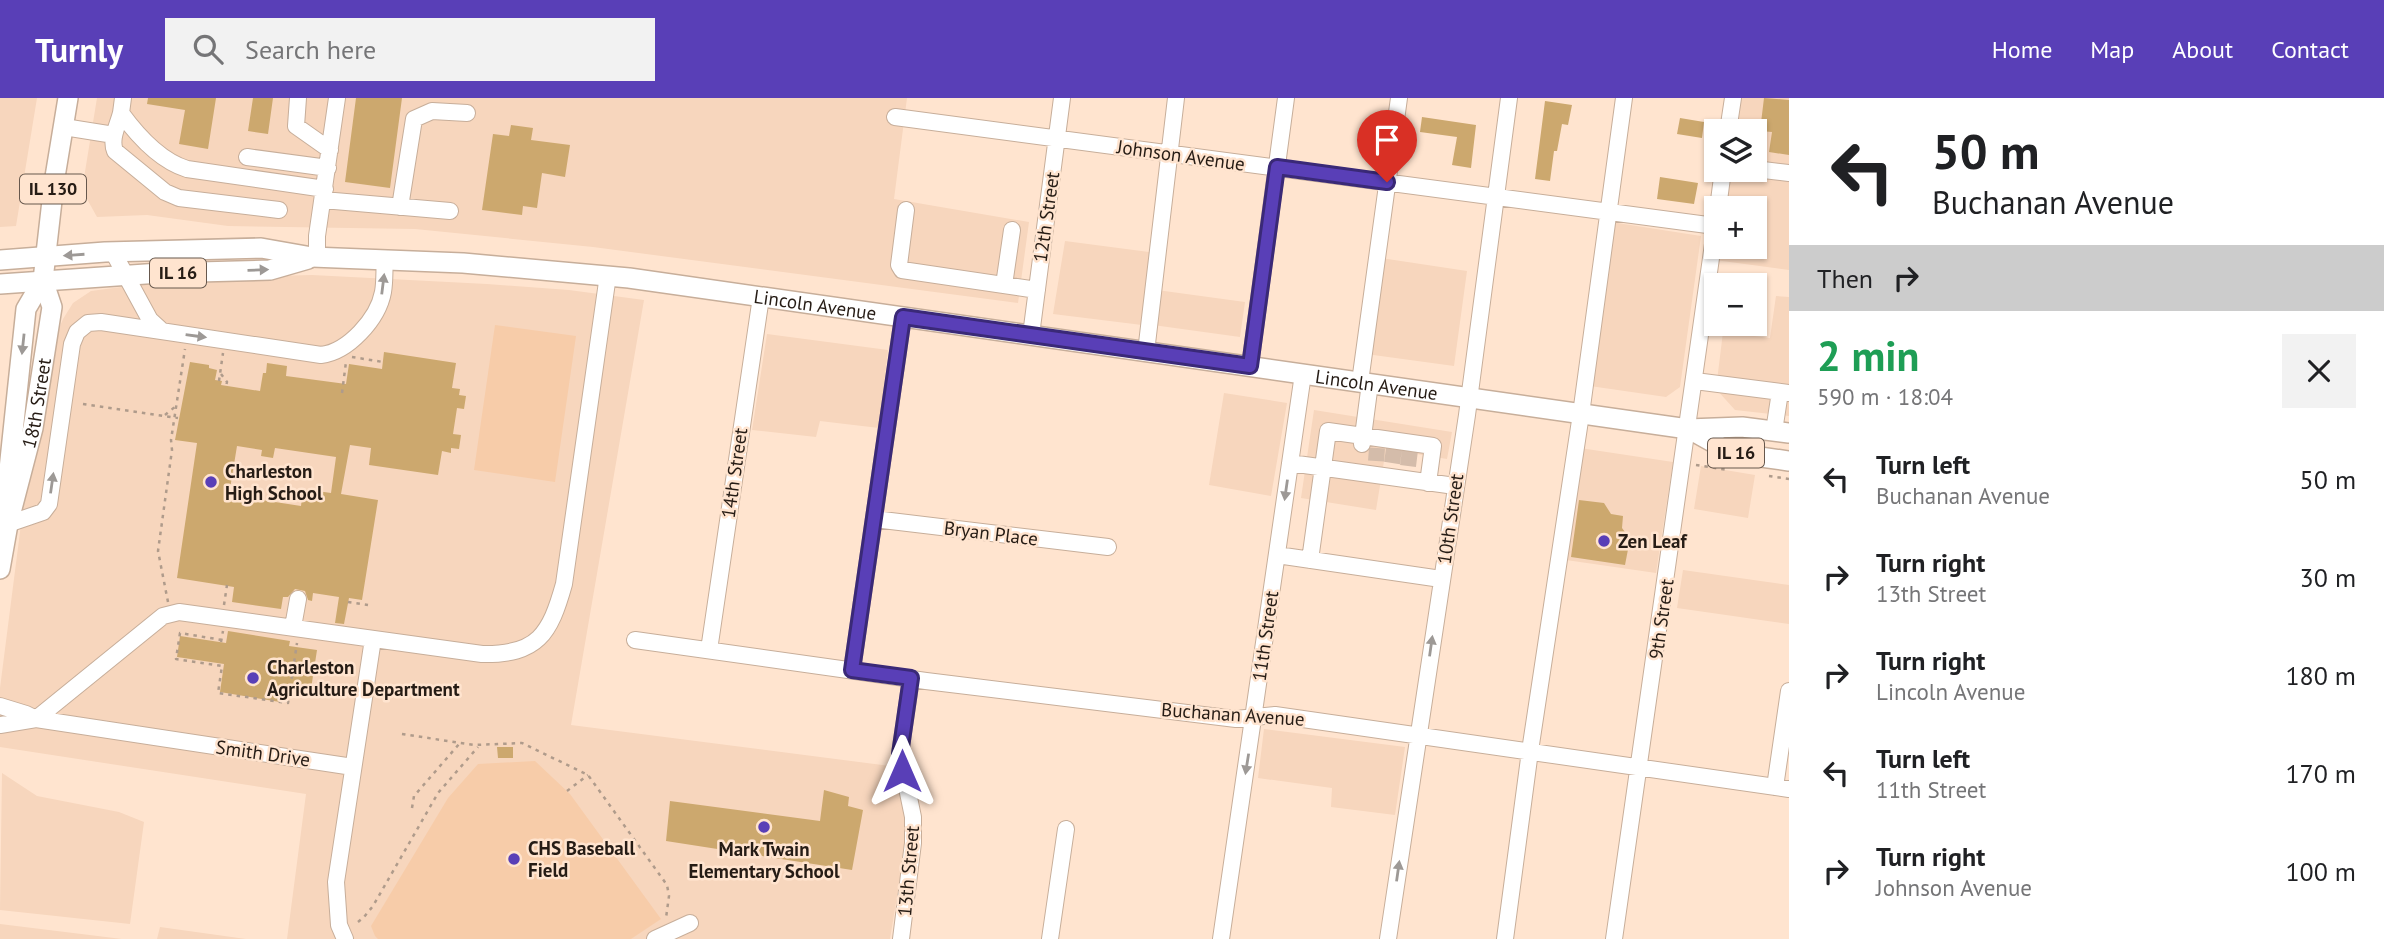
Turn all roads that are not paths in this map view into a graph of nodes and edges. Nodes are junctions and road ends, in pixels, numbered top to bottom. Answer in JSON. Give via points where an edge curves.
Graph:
{"nodes":[{"id":1,"x":68,"y":98,"type":"edge"},
{"id":2,"x":298,"y":98,"type":"edge"},
{"id":3,"x":337,"y":98,"type":"edge"},
{"id":4,"x":1062,"y":98,"type":"edge"},
{"id":5,"x":1176,"y":98,"type":"edge"},
{"id":6,"x":1286,"y":98,"type":"edge"},
{"id":7,"x":1399,"y":98,"type":"edge"},
{"id":8,"x":1509,"y":98,"type":"edge"},
{"id":9,"x":1624,"y":98,"type":"edge"},
{"id":10,"x":1732,"y":98,"type":"edge"},
{"id":11,"x":122,"y":106,"type":"edge"},
{"id":12,"x":467,"y":113,"type":"dead end"},
{"id":13,"x":895,"y":117,"type":"dead end"},
{"id":14,"x":1729,"y":119,"type":"edge"},
{"id":15,"x":64,"y":127,"type":"junction"},
{"id":16,"x":114,"y":135,"type":"junction"},
{"id":17,"x":1057,"y":138,"type":"junction"},
{"id":18,"x":330,"y":150,"type":"junction"},
{"id":19,"x":1169,"y":153,"type":"junction"},
{"id":20,"x":247,"y":157,"type":"dead end"},
{"id":21,"x":175,"y":166,"type":"junction"},
{"id":22,"x":1277,"y":167,"type":"junction"},
{"id":23,"x":328,"y":168,"type":"junction"},
{"id":24,"x":1767,"y":170,"type":"edge"},
{"id":25,"x":1789,"y":173,"type":"edge"},
{"id":26,"x":1387,"y":182,"type":"junction"},
{"id":27,"x":162,"y":190,"type":"junction"},
{"id":28,"x":324,"y":195,"type":"junction"},
{"id":29,"x":1496,"y":197,"type":"junction"},
{"id":30,"x":400,"y":207,"type":"junction"},
{"id":31,"x":279,"y":210,"type":"dead end"},
{"id":32,"x":906,"y":210,"type":"dead end"},
{"id":33,"x":450,"y":211,"type":"dead end"},
{"id":34,"x":1608,"y":211,"type":"junction"},
{"id":35,"x":1704,"y":220,"type":"edge"},
{"id":36,"x":1012,"y":230,"type":"dead end"},
{"id":37,"x":113,"y":252,"type":"junction"},
{"id":38,"x":46,"y":257,"type":"junction"},
{"id":39,"x":315,"y":257,"type":"junction"},
{"id":40,"x":385,"y":259,"type":"junction"},
{"id":41,"x":1711,"y":259,"type":"edge"},
{"id":42,"x":0,"y":260,"type":"edge"},
{"id":43,"x":125,"y":275,"type":"junction"},
{"id":44,"x":608,"y":275,"type":"junction"},
{"id":45,"x":43,"y":280,"type":"junction"},
{"id":46,"x":0,"y":284,"type":"edge"},
{"id":47,"x":1004,"y":285,"type":"junction"},
{"id":48,"x":1037,"y":290,"type":"junction"},
{"id":49,"x":761,"y":297,"type":"junction"},
{"id":50,"x":903,"y":317,"type":"junction"},
{"id":51,"x":162,"y":331,"type":"junction"},
{"id":52,"x":1031,"y":335,"type":"junction"},
{"id":53,"x":1146,"y":352,"type":"junction"},
{"id":54,"x":1250,"y":366,"type":"junction"},
{"id":55,"x":1303,"y":374,"type":"junction"},
{"id":56,"x":1695,"y":381,"type":"junction"},
{"id":57,"x":1365,"y":383,"type":"junction"},
{"id":58,"x":1784,"y":393,"type":"edge"},
{"id":59,"x":1469,"y":398,"type":"junction"},
{"id":60,"x":1581,"y":414,"type":"junction"},
{"id":61,"x":1688,"y":429,"type":"junction"},
{"id":62,"x":1782,"y":432,"type":"edge"},
{"id":63,"x":1384,"y":456,"type":"junction"},
{"id":64,"x":1789,"y":461,"type":"edge"},
{"id":65,"x":1290,"y":463,"type":"junction"},
{"id":66,"x":1323,"y":467,"type":"junction"},
{"id":67,"x":1428,"y":482,"type":"junction"},
{"id":68,"x":1455,"y":486,"type":"junction"},
{"id":69,"x":874,"y":519,"type":"junction"},
{"id":70,"x":5,"y":526,"type":"edge"},
{"id":71,"x":1108,"y":548,"type":"dead end"},
{"id":72,"x":1277,"y":555,"type":"junction"},
{"id":73,"x":1310,"y":560,"type":"junction"},
{"id":74,"x":0,"y":569,"type":"edge"},
{"id":75,"x":1441,"y":579,"type":"junction"},
{"id":76,"x":298,"y":599,"type":"dead end"},
{"id":77,"x":295,"y":632,"type":"junction"},
{"id":78,"x":373,"y":639,"type":"junction"},
{"id":79,"x":635,"y":640,"type":"dead end"},
{"id":80,"x":709,"y":650,"type":"junction"},
{"id":81,"x":852,"y":670,"type":"junction"},
{"id":82,"x":911,"y":678,"type":"junction"},
{"id":83,"x":1789,"y":691,"type":"edge"},
{"id":84,"x":66,"y":695,"type":"junction"},
{"id":85,"x":0,"y":706,"type":"edge"},
{"id":86,"x":36,"y":719,"type":"junction"},
{"id":87,"x":1254,"y":719,"type":"junction"},
{"id":88,"x":0,"y":725,"type":"edge"},
{"id":89,"x":74,"y":725,"type":"junction"},
{"id":90,"x":1418,"y":734,"type":"junction"},
{"id":91,"x":1530,"y":751,"type":"junction"},
{"id":92,"x":1640,"y":766,"type":"junction"},
{"id":93,"x":354,"y":767,"type":"junction"},
{"id":94,"x":1782,"y":788,"type":"edge"},
{"id":95,"x":1066,"y":829,"type":"dead end"},
{"id":96,"x":690,"y":923,"type":"dead end"},
{"id":97,"x":659,"y":937,"type":"edge"},
{"id":98,"x":345,"y":939,"type":"edge"},
{"id":99,"x":901,"y":939,"type":"edge"},
{"id":100,"x":1050,"y":939,"type":"edge"},
{"id":101,"x":1221,"y":939,"type":"edge"},
{"id":102,"x":1388,"y":939,"type":"edge"},
{"id":103,"x":1505,"y":939,"type":"edge"},
{"id":104,"x":1614,"y":939,"type":"edge"}],
"edges":[{"from":1,"to":15,"type":"main road","name":"18th Street","number":"IL 130"},
{"from":2,"to":18,"type":"street","via":[[296,126]]},
{"from":3,"to":18,"type":"street"},
{"from":4,"to":17,"type":"street","name":"12th Street"},
{"from":5,"to":19,"type":"street"},
{"from":6,"to":22,"type":"street"},
{"from":7,"to":26,"type":"street"},
{"from":8,"to":29,"type":"street","name":"10th Street"},
{"from":9,"to":34,"type":"street"},
{"from":10,"to":14,"type":"street"},
{"from":11,"to":16,"type":"street"},
{"from":11,"to":21,"type":"street"},
{"from":12,"to":30,"type":"street","via":[[432,111],[414,118]]},
{"from":13,"to":17,"type":"street","name":"Johnson Avenue"},
{"from":15,"to":16,"type":"street"},
{"from":15,"to":38,"type":"main road","name":"18th Street","number":"IL 130"},
{"from":16,"to":27,"type":"street","via":[[116,150]]},
{"from":17,"to":19,"type":"street","name":"Johnson Avenue"},
{"from":17,"to":48,"type":"street","name":"12th Street"},
{"from":18,"to":23,"type":"street"},
{"from":19,"to":22,"type":"street","name":"Johnson Avenue"},
{"from":19,"to":53,"type":"street"},
{"from":20,"to":23,"type":"street"},
{"from":21,"to":27,"type":"street"},
{"from":21,"to":28,"type":"street"},
{"from":22,"to":26,"type":"street","name":"Johnson Avenue"},
{"from":22,"to":54,"type":"street"},
{"from":23,"to":28,"type":"street"},
{"from":24,"to":25,"type":"street"},
{"from":26,"to":29,"type":"street","name":"Johnson Avenue"},
{"from":26,"to":57,"type":"street"},
{"from":27,"to":31,"type":"street","via":[[179,198]]},
{"from":28,"to":30,"type":"street"},
{"from":28,"to":39,"type":"street"},
{"from":29,"to":34,"type":"street","name":"Johnson Avenue"},
{"from":29,"to":59,"type":"street","name":"10th Street"},
{"from":30,"to":33,"type":"street"},
{"from":32,"to":47,"type":"street","via":[[902,270]]},
{"from":34,"to":35,"type":"street","name":"Johnson Avenue"},
{"from":34,"to":60,"type":"street"},
{"from":36,"to":47,"type":"street"},
{"from":37,"to":38,"type":"main road","name":"Lincoln Avenue","number":"IL 16","one_way":true},
{"from":37,"to":39,"type":"main road","name":"Lincoln Avenue","number":"IL 16","via":[[261,248]]},
{"from":37,"to":43,"type":"street"},
{"from":38,"to":42,"type":"main road","name":"Lincoln Avenue","number":"IL 16"},
{"from":38,"to":45,"type":"main road","name":"18th Street","number":"IL 130"},
{"from":39,"to":40,"type":"main road","name":"Lincoln Avenue","number":"IL 16"},
{"from":43,"to":39,"type":"main road","name":"Lincoln Avenue","number":"IL 16","one_way":true,"via":[[270,270]]},
{"from":40,"to":44,"type":"main road","name":"Lincoln Avenue","number":"IL 16"},
{"from":51,"to":40,"type":"street","one_way":true,"via":[[332,354],[372,318],[383,293]]},
{"from":41,"to":56,"type":"street","name":"9th Street"},
{"from":43,"to":45,"type":"main road","name":"Lincoln Avenue","number":"IL 16"},
{"from":43,"to":51,"type":"street","via":[[150,320]]},
{"from":44,"to":49,"type":"main road","name":"Lincoln Avenue","number":"IL 16"},
{"from":44,"to":78,"type":"street","via":[[564,584],[555,616],[543,635],[524,649],[505,654]]},
{"from":45,"to":46,"type":"main road","name":"Lincoln Avenue","number":"IL 16"},
{"from":45,"to":70,"type":"main road","name":"18th Street","number":"IL 130","via":[[52,307],[33,428]]},
{"from":47,"to":48,"type":"street"},
{"from":48,"to":52,"type":"street","name":"12th Street"},
{"from":49,"to":50,"type":"main road","name":"Lincoln Avenue","number":"IL 16"},
{"from":49,"to":80,"type":"street","name":"14th Street"},
{"from":50,"to":52,"type":"main road","name":"Lincoln Avenue","number":"IL 16"},
{"from":50,"to":69,"type":"street"},
{"from":70,"to":51,"type":"street","one_way":true,"via":[[43,512],[49,504],[72,344],[78,332],[88,323],[101,322]]},
{"from":52,"to":53,"type":"main road","name":"Lincoln Avenue","number":"IL 16"},
{"from":53,"to":54,"type":"main road","name":"Lincoln Avenue","number":"IL 16"},
{"from":54,"to":55,"type":"main road","name":"Lincoln Avenue","number":"IL 16"},
{"from":55,"to":57,"type":"main road","name":"Lincoln Avenue","number":"IL 16"},
{"from":55,"to":65,"type":"street","name":"11th Street"},
{"from":56,"to":58,"type":"street"},
{"from":56,"to":61,"type":"street","name":"9th Street"},
{"from":57,"to":59,"type":"main road","name":"Lincoln Avenue","number":"IL 16"},
{"from":57,"to":63,"type":"street"},
{"from":58,"to":62,"type":"street"},
{"from":59,"to":60,"type":"main road","name":"Lincoln Avenue","number":"IL 16"},
{"from":59,"to":68,"type":"street","name":"10th Street"},
{"from":60,"to":61,"type":"main road","name":"Lincoln Avenue","number":"IL 16"},
{"from":60,"to":91,"type":"street"},
{"from":61,"to":62,"type":"main road","name":"Lincoln Avenue","number":"IL 16","via":[[1742,427]]},
{"from":61,"to":64,"type":"main road","name":"Lincoln Avenue","number":"IL 16","via":[[1732,453]]},
{"from":61,"to":92,"type":"street","name":"9th Street"},
{"from":63,"to":66,"type":"street"},
{"from":63,"to":66,"type":"street","via":[[1328,431]]},
{"from":63,"to":67,"type":"street"},
{"from":63,"to":67,"type":"street","via":[[1433,446]]},
{"from":65,"to":66,"type":"street"},
{"from":65,"to":72,"type":"street","name":"11th Street","one_way":true},
{"from":66,"to":73,"type":"street"},
{"from":67,"to":68,"type":"street"},
{"from":68,"to":75,"type":"street","name":"10th Street"},
{"from":69,"to":71,"type":"street","name":"Bryan Place"},
{"from":69,"to":81,"type":"street"},
{"from":70,"to":74,"type":"main road","name":"18th Street","number":"IL 130"},
{"from":72,"to":73,"type":"street"},
{"from":72,"to":87,"type":"street","name":"11th Street"},
{"from":73,"to":75,"type":"street"},
{"from":90,"to":75,"type":"street","name":"10th Street","one_way":true},
{"from":76,"to":77,"type":"street"},
{"from":77,"to":78,"type":"street"},
{"from":77,"to":84,"type":"street","via":[[246,612],[163,616]]},
{"from":78,"to":93,"type":"street"},
{"from":79,"to":80,"type":"street","name":"Buchanan Avenue"},
{"from":80,"to":81,"type":"street","name":"Buchanan Avenue"},
{"from":81,"to":82,"type":"street","name":"Buchanan Avenue"},
{"from":82,"to":87,"type":"street","name":"Buchanan Avenue"},
{"from":82,"to":99,"type":"street","name":"13th Street","via":[[900,754],[914,843]]},
{"from":83,"to":94,"type":"street"},
{"from":84,"to":86,"type":"street"},
{"from":84,"to":89,"type":"street","via":[[61,712]]},
{"from":85,"to":86,"type":"street"},
{"from":86,"to":88,"type":"street","name":"Smith Drive"},
{"from":86,"to":89,"type":"street","name":"Smith Drive"},
{"from":87,"to":90,"type":"street","name":"Buchanan Avenue","via":[[1275,715]]},
{"from":87,"to":101,"type":"street","name":"11th Street","one_way":true},
{"from":89,"to":93,"type":"street","name":"Smith Drive"},
{"from":90,"to":91,"type":"street","name":"Buchanan Avenue"},
{"from":102,"to":90,"type":"street","name":"10th Street","one_way":true},
{"from":91,"to":92,"type":"street","name":"Buchanan Avenue"},
{"from":91,"to":103,"type":"street"},
{"from":92,"to":94,"type":"street","name":"Buchanan Avenue"},
{"from":92,"to":104,"type":"street","name":"9th Street"},
{"from":93,"to":98,"type":"street","via":[[336,883],[339,925]]},
{"from":95,"to":100,"type":"street"},
{"from":96,"to":97,"type":"street"}]}
